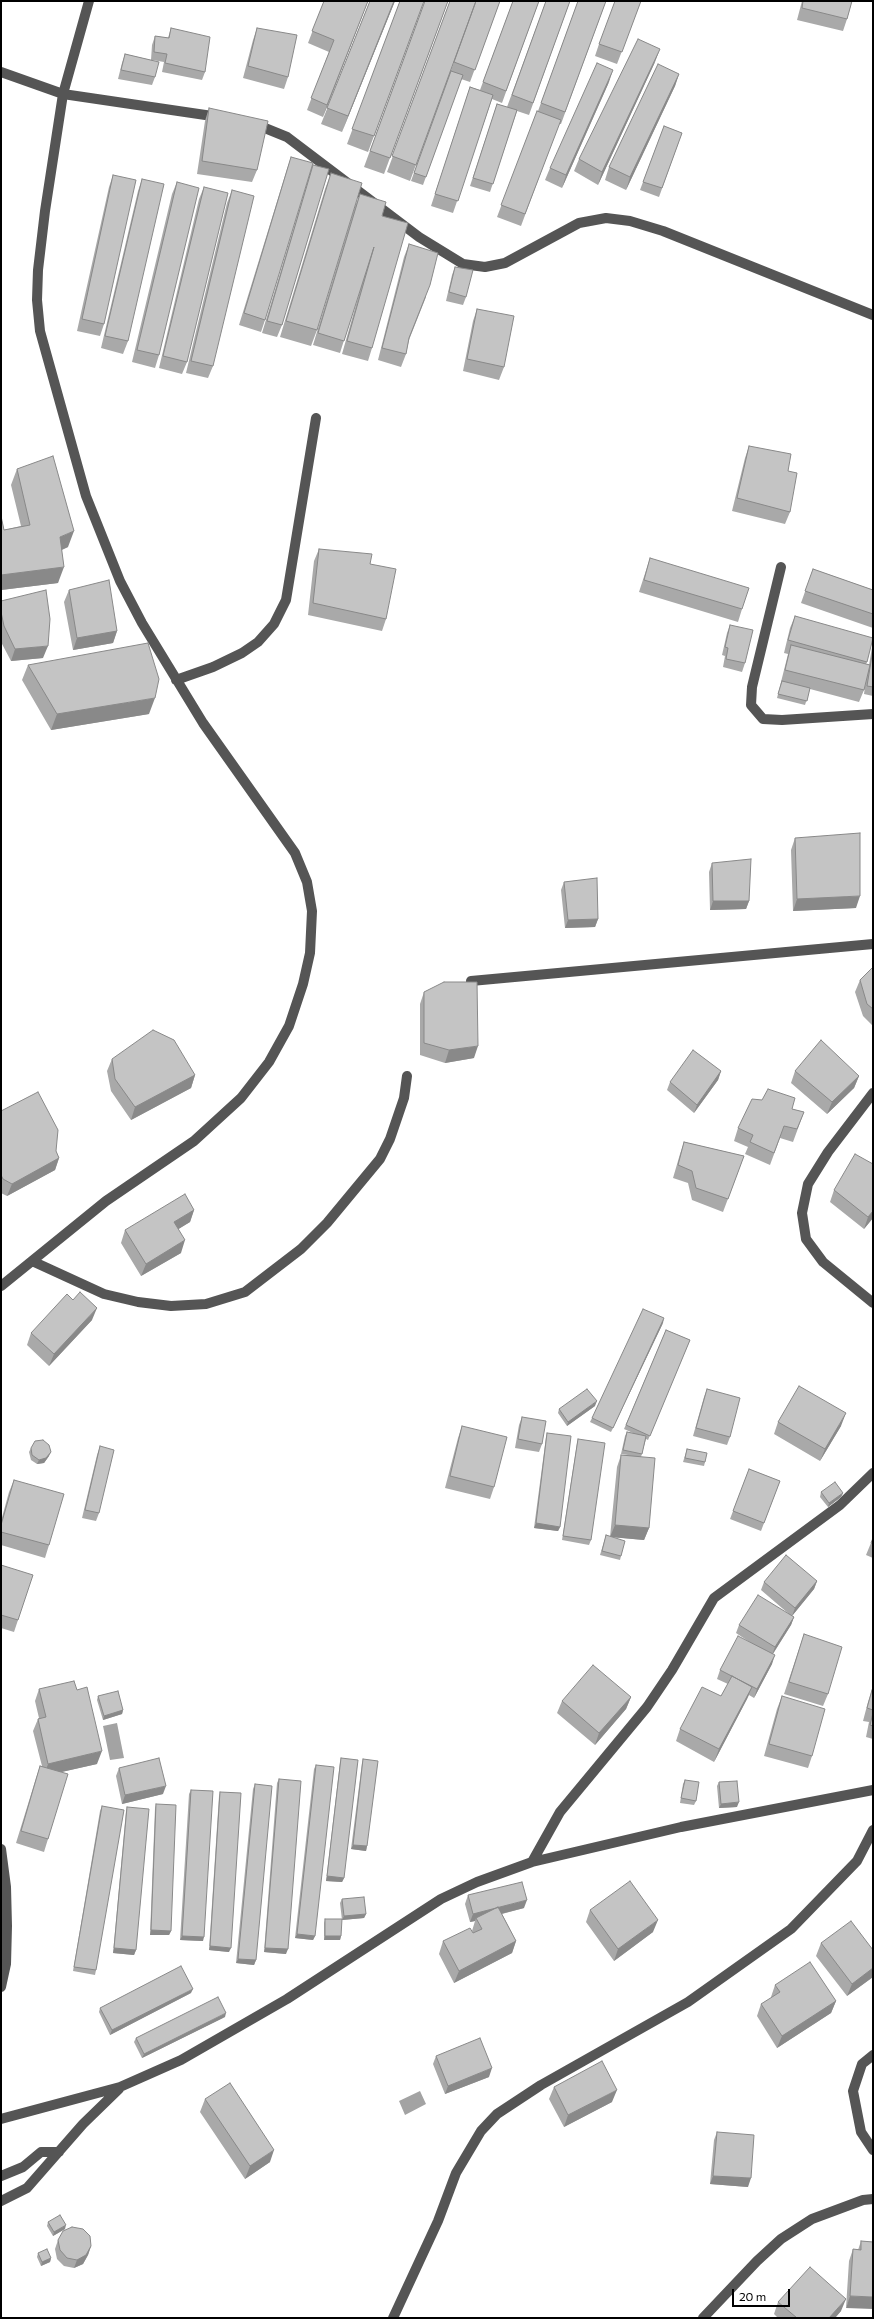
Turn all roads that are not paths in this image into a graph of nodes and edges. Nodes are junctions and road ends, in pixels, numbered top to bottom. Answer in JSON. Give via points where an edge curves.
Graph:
{"nodes":[{"id":1,"x":90,"y":1,"type":"edge"},
{"id":2,"x":1,"y":72,"type":"edge"},
{"id":3,"x":63,"y":94,"type":"junction"},
{"id":4,"x":227,"y":118,"type":"edge"},
{"id":5,"x":242,"y":121,"type":"edge"},
{"id":6,"x":873,"y":315,"type":"edge"},
{"id":7,"x":316,"y":418,"type":"dead end"},
{"id":8,"x":781,"y":567,"type":"dead end"},
{"id":9,"x":176,"y":680,"type":"junction"},
{"id":10,"x":873,"y":714,"type":"edge"},
{"id":11,"x":873,"y":944,"type":"edge"},
{"id":12,"x":471,"y":981,"type":"edge"},
{"id":13,"x":407,"y":1076,"type":"dead end"},
{"id":14,"x":873,"y":1093,"type":"edge"},
{"id":15,"x":32,"y":1261,"type":"junction"},
{"id":16,"x":1,"y":1286,"type":"edge"},
{"id":17,"x":873,"y":1303,"type":"edge"},
{"id":18,"x":873,"y":1473,"type":"edge"},
{"id":19,"x":873,"y":1790,"type":"edge"},
{"id":20,"x":873,"y":1830,"type":"edge"},
{"id":21,"x":1,"y":1849,"type":"edge"},
{"id":22,"x":532,"y":1862,"type":"junction"},
{"id":23,"x":1,"y":1987,"type":"edge"},
{"id":24,"x":873,"y":2055,"type":"edge"},
{"id":25,"x":120,"y":2087,"type":"junction"},
{"id":26,"x":1,"y":2119,"type":"edge"},
{"id":27,"x":873,"y":2150,"type":"edge"},
{"id":28,"x":59,"y":2152,"type":"junction"},
{"id":29,"x":1,"y":2176,"type":"edge"},
{"id":30,"x":873,"y":2199,"type":"edge"},
{"id":31,"x":1,"y":2201,"type":"edge"},
{"id":32,"x":393,"y":2318,"type":"edge"},
{"id":33,"x":703,"y":2318,"type":"edge"}],
"edges":[{"from":1,"to":3,"type":"street"},
{"from":2,"to":3,"type":"street"},
{"from":3,"to":4,"type":"street"},
{"from":3,"to":9,"type":"street","via":[[38,270],[40,331],[86,496],[120,581]]},
{"from":5,"to":6,"type":"street","via":[[287,137],[419,237],[463,264],[485,268],[505,263],[579,223],[606,218],[630,221],[663,232]]},
{"from":7,"to":9,"type":"street","via":[[286,600],[274,624],[258,642],[242,653]]},
{"from":8,"to":10,"type":"street","via":[[752,687],[751,705],[763,719]]},
{"from":9,"to":15,"type":"street","via":[[202,723],[295,853],[307,882],[312,911],[310,953],[303,984],[289,1026],[269,1062],[241,1098],[194,1141],[106,1201]]},
{"from":11,"to":12,"type":"street"},
{"from":13,"to":15,"type":"street","via":[[404,1098],[380,1159],[306,1244],[245,1292],[206,1304],[171,1306],[138,1302],[104,1294]]},
{"from":14,"to":17,"type":"street","via":[[828,1152],[808,1184],[802,1214],[806,1239],[823,1262]]},
{"from":15,"to":16,"type":"street"},
{"from":18,"to":22,"type":"street","via":[[840,1505],[714,1598],[651,1701],[560,1812]]},
{"from":19,"to":22,"type":"street","via":[[681,1827]]},
{"from":20,"to":32,"type":"street","via":[[857,1861],[791,1929],[688,2002],[541,2085],[497,2114],[481,2131],[456,2173],[438,2221]]},
{"from":21,"to":23,"type":"street","via":[[6,1887],[7,1926],[6,1964]]},
{"from":22,"to":25,"type":"street","via":[[477,1882],[442,1899],[287,1999],[181,2060]]},
{"from":24,"to":27,"type":"street","via":[[862,2064],[853,2091],[861,2132]]},
{"from":25,"to":26,"type":"street"},
{"from":25,"to":28,"type":"street"},
{"from":28,"to":29,"type":"street","via":[[42,2152],[23,2167]]},
{"from":28,"to":31,"type":"street","via":[[27,2188]]},
{"from":30,"to":33,"type":"street","via":[[863,2200],[812,2219],[781,2239]]}]}
